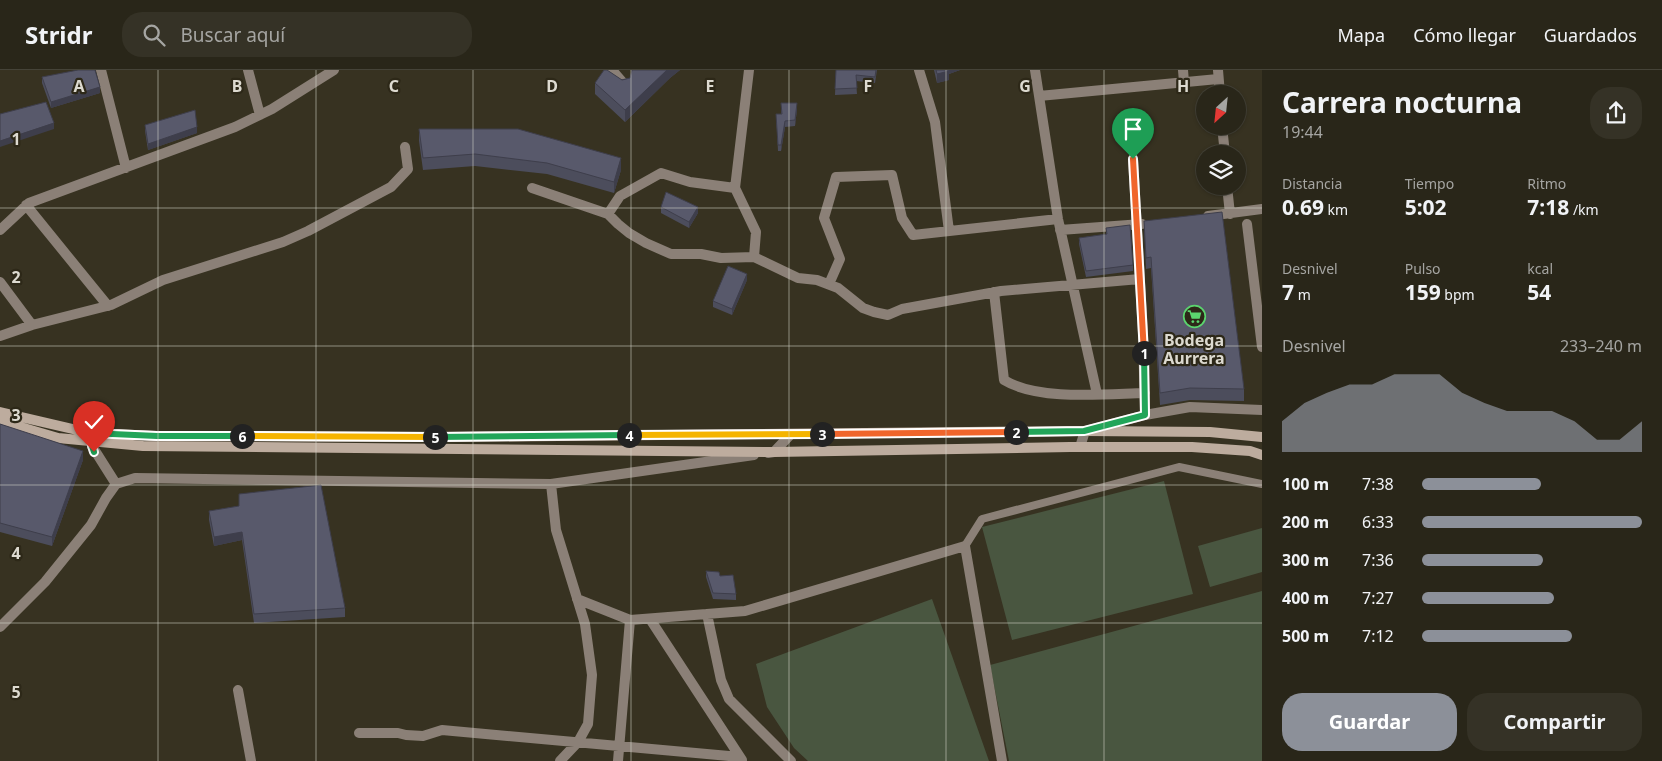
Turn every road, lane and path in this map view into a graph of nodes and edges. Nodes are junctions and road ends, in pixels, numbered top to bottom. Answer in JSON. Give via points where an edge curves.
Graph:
{"nodes":[{"id":1,"x":102,"y":70,"type":"edge"},
{"id":2,"x":248,"y":70,"type":"edge"},
{"id":3,"x":334,"y":70,"type":"edge"},
{"id":4,"x":612,"y":70,"type":"edge"},
{"id":5,"x":749,"y":70,"type":"edge"},
{"id":6,"x":919,"y":70,"type":"edge"},
{"id":7,"x":1035,"y":70,"type":"edge"},
{"id":8,"x":1183,"y":70,"type":"edge"},
{"id":9,"x":1218,"y":75,"type":"edge"},
{"id":10,"x":1184,"y":82,"type":"junction"},
{"id":11,"x":625,"y":85,"type":"edge"},
{"id":12,"x":1039,"y":96,"type":"junction"},
{"id":13,"x":260,"y":115,"type":"junction"},
{"id":14,"x":405,"y":147,"type":"dead end"},
{"id":15,"x":1133,"y":159,"type":"dead end"},
{"id":16,"x":126,"y":168,"type":"junction"},
{"id":17,"x":532,"y":188,"type":"dead end"},
{"id":18,"x":735,"y":188,"type":"junction"},
{"id":19,"x":1228,"y":195,"type":"edge"},
{"id":20,"x":26,"y":205,"type":"junction"},
{"id":21,"x":1262,"y":209,"type":"edge"},
{"id":22,"x":608,"y":214,"type":"junction"},
{"id":23,"x":1230,"y":214,"type":"junction"},
{"id":24,"x":1202,"y":217,"type":"edge"},
{"id":25,"x":1058,"y":219,"type":"junction"},
{"id":26,"x":1156,"y":222,"type":"edge"},
{"id":27,"x":1137,"y":224,"type":"junction"},
{"id":28,"x":1247,"y":224,"type":"dead end"},
{"id":29,"x":0,"y":230,"type":"edge"},
{"id":30,"x":1060,"y":230,"type":"junction"},
{"id":31,"x":948,"y":231,"type":"junction"},
{"id":32,"x":754,"y":256,"type":"junction"},
{"id":33,"x":1140,"y":279,"type":"junction"},
{"id":34,"x":0,"y":282,"type":"edge"},
{"id":35,"x":829,"y":284,"type":"junction"},
{"id":36,"x":1072,"y":284,"type":"junction"},
{"id":37,"x":994,"y":292,"type":"junction"},
{"id":38,"x":108,"y":306,"type":"junction"},
{"id":39,"x":32,"y":325,"type":"junction"},
{"id":40,"x":0,"y":336,"type":"edge"},
{"id":41,"x":1262,"y":347,"type":"edge"},
{"id":42,"x":1145,"y":393,"type":"junction"},
{"id":43,"x":1097,"y":394,"type":"junction"},
{"id":44,"x":1262,"y":410,"type":"edge"},
{"id":45,"x":0,"y":412,"type":"edge"},
{"id":46,"x":1145,"y":415,"type":"junction"},
{"id":47,"x":0,"y":421,"type":"edge"},
{"id":48,"x":1084,"y":431,"type":"junction"},
{"id":49,"x":791,"y":434,"type":"junction"},
{"id":50,"x":90,"y":437,"type":"junction"},
{"id":51,"x":1262,"y":437,"type":"edge"},
{"id":52,"x":1080,"y":447,"type":"junction"},
{"id":53,"x":774,"y":452,"type":"junction"},
{"id":54,"x":1262,"y":455,"type":"edge"},
{"id":55,"x":116,"y":484,"type":"junction"},
{"id":56,"x":551,"y":484,"type":"junction"},
{"id":57,"x":1262,"y":484,"type":"edge"},
{"id":58,"x":965,"y":546,"type":"junction"},
{"id":59,"x":577,"y":599,"type":"junction"},
{"id":60,"x":707,"y":614,"type":"junction"},
{"id":61,"x":650,"y":619,"type":"junction"},
{"id":62,"x":630,"y":620,"type":"junction"},
{"id":63,"x":0,"y":627,"type":"edge"},
{"id":64,"x":238,"y":690,"type":"dead end"},
{"id":65,"x":359,"y":733,"type":"dead end"},
{"id":66,"x":578,"y":742,"type":"junction"},
{"id":67,"x":620,"y":746,"type":"junction"},
{"id":68,"x":741,"y":759,"type":"edge"},
{"id":69,"x":250,"y":761,"type":"edge"},
{"id":70,"x":560,"y":761,"type":"edge"},
{"id":71,"x":618,"y":761,"type":"edge"},
{"id":72,"x":791,"y":761,"type":"edge"},
{"id":73,"x":1002,"y":761,"type":"edge"}],
"edges":[{"from":1,"to":16,"type":"street"},
{"from":2,"to":13,"type":"street"},
{"from":3,"to":13,"type":"street"},
{"from":4,"to":11,"type":"street"},
{"from":5,"to":18,"type":"street"},
{"from":6,"to":31,"type":"street","via":[[935,122]]},
{"from":7,"to":12,"type":"street"},
{"from":8,"to":10,"type":"street"},
{"from":9,"to":10,"type":"street"},
{"from":10,"to":12,"type":"street"},
{"from":12,"to":25,"type":"street"},
{"from":13,"to":16,"type":"street"},
{"from":14,"to":38,"type":"street","via":[[408,169],[391,187],[308,232],[163,280]]},
{"from":15,"to":27,"type":"street"},
{"from":16,"to":20,"type":"street"},
{"from":17,"to":22,"type":"street"},
{"from":18,"to":22,"type":"street","via":[[690,182],[661,173],[620,196]]},
{"from":18,"to":32,"type":"street","via":[[756,232]]},
{"from":19,"to":23,"type":"street"},
{"from":20,"to":29,"type":"street"},
{"from":20,"to":38,"type":"street"},
{"from":21,"to":23,"type":"street"},
{"from":22,"to":32,"type":"street","via":[[629,233],[671,254],[721,258]]},
{"from":23,"to":24,"type":"street"},
{"from":25,"to":30,"type":"street"},
{"from":25,"to":31,"type":"street"},
{"from":26,"to":27,"type":"street"},
{"from":27,"to":30,"type":"street"},
{"from":27,"to":33,"type":"street"},
{"from":28,"to":41,"type":"street"},
{"from":30,"to":36,"type":"street"},
{"from":31,"to":35,"type":"street","via":[[912,235],[902,218],[892,175],[836,177],[824,218],[840,258]]},
{"from":32,"to":35,"type":"street","via":[[798,278]]},
{"from":33,"to":36,"type":"street"},
{"from":33,"to":42,"type":"street"},
{"from":34,"to":39,"type":"street"},
{"from":35,"to":37,"type":"street","via":[[863,308],[888,315],[902,309]]},
{"from":36,"to":37,"type":"street"},
{"from":36,"to":43,"type":"street"},
{"from":37,"to":43,"type":"street","via":[[1004,380],[1013,386],[1047,393]]},
{"from":38,"to":39,"type":"street"},
{"from":39,"to":40,"type":"street"},
{"from":42,"to":43,"type":"street"},
{"from":42,"to":46,"type":"street"},
{"from":44,"to":46,"type":"street","via":[[1190,407]]},
{"from":45,"to":50,"type":"main road"},
{"from":46,"to":48,"type":"street"},
{"from":47,"to":50,"type":"main road","via":[[58,438]]},
{"from":48,"to":49,"type":"main road"},
{"from":48,"to":51,"type":"main road","via":[[1210,432]]},
{"from":48,"to":52,"type":"street"},
{"from":49,"to":50,"type":"main road"},
{"from":49,"to":53,"type":"street"},
{"from":50,"to":53,"type":"main road","via":[[143,446]]},
{"from":50,"to":55,"type":"street","via":[[94,452]]},
{"from":52,"to":53,"type":"main road"},
{"from":52,"to":54,"type":"main road","via":[[1192,446]]},
{"from":53,"to":56,"type":"street"},
{"from":55,"to":56,"type":"street","via":[[135,478]]},
{"from":55,"to":63,"type":"street","via":[[91,524],[45,582]]},
{"from":56,"to":59,"type":"street","via":[[556,530]]},
{"from":57,"to":58,"type":"lane","via":[[1179,467],[982,519]]},
{"from":58,"to":60,"type":"street","via":[[744,611]]},
{"from":58,"to":73,"type":"street"},
{"from":59,"to":62,"type":"street"},
{"from":59,"to":66,"type":"street","via":[[585,624],[592,676],[588,724]]},
{"from":60,"to":61,"type":"street"},
{"from":60,"to":72,"type":"street","via":[[721,680],[729,699]]},
{"from":61,"to":62,"type":"street"},
{"from":61,"to":68,"type":"street"},
{"from":62,"to":67,"type":"street"},
{"from":64,"to":69,"type":"street"},
{"from":65,"to":66,"type":"street","via":[[423,736],[442,730]]},
{"from":66,"to":67,"type":"street"},
{"from":66,"to":70,"type":"street"},
{"from":67,"to":68,"type":"street"},
{"from":67,"to":71,"type":"street"}]}
